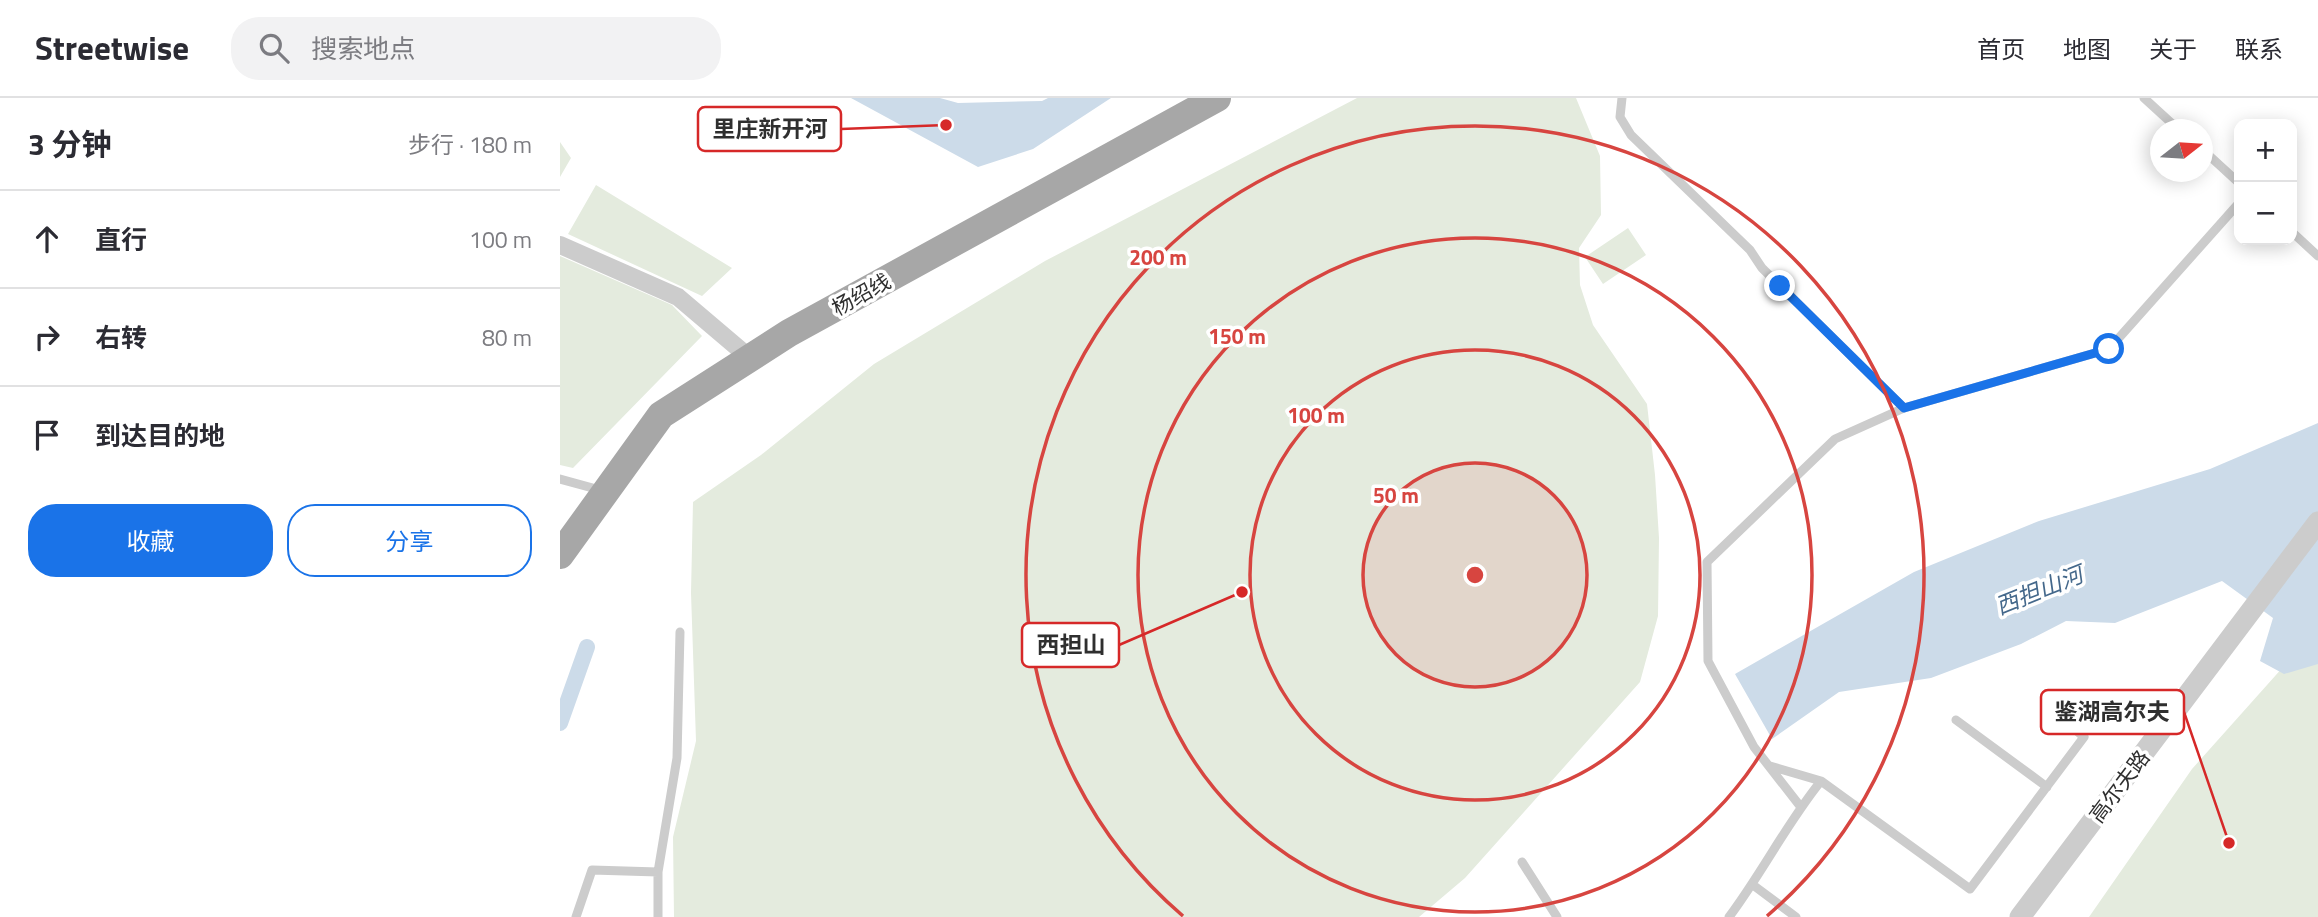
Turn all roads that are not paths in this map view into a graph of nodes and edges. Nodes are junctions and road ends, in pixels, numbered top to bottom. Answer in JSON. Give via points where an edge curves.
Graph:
{"nodes":[{"id":1,"x":1217,"y":98,"type":"edge"},
{"id":2,"x":1622,"y":98,"type":"edge"},
{"id":3,"x":2144,"y":98,"type":"edge"},
{"id":4,"x":2167,"y":119,"type":"edge"},
{"id":5,"x":2213,"y":159,"type":"edge"},
{"id":6,"x":2238,"y":182,"type":"edge"},
{"id":7,"x":2234,"y":209,"type":"edge"},
{"id":8,"x":2297,"y":237,"type":"edge"},
{"id":9,"x":560,"y":245,"type":"edge"},
{"id":10,"x":2318,"y":256,"type":"edge"},
{"id":11,"x":751,"y":359,"type":"junction"},
{"id":12,"x":1904,"y":408,"type":"junction"},
{"id":13,"x":560,"y":479,"type":"edge"},
{"id":14,"x":606,"y":491,"type":"junction"},
{"id":15,"x":2318,"y":522,"type":"edge"},
{"id":16,"x":560,"y":555,"type":"edge"},
{"id":17,"x":680,"y":632,"type":"dead end"},
{"id":18,"x":2045,"y":704,"type":"dead end"},
{"id":19,"x":1956,"y":720,"type":"dead end"},
{"id":20,"x":1769,"y":766,"type":"junction"},
{"id":21,"x":1821,"y":781,"type":"junction"},
{"id":22,"x":2047,"y":787,"type":"junction"},
{"id":23,"x":1800,"y":806,"type":"junction"},
{"id":24,"x":1522,"y":862,"type":"dead end"},
{"id":25,"x":658,"y":872,"type":"junction"},
{"id":26,"x":1753,"y":885,"type":"junction"},
{"id":27,"x":576,"y":917,"type":"edge"},
{"id":28,"x":658,"y":917,"type":"edge"},
{"id":29,"x":1557,"y":917,"type":"edge"},
{"id":30,"x":1729,"y":917,"type":"edge"},
{"id":31,"x":1796,"y":917,"type":"edge"},
{"id":32,"x":2020,"y":917,"type":"edge"}],
"edges":[{"from":1,"to":11,"type":"main road","name":"杨绍线","via":[[789,333]]},
{"from":2,"to":12,"type":"lane","via":[[1620,117],[1630,135]]},
{"from":3,"to":4,"type":"lane"},
{"from":5,"to":6,"type":"lane"},
{"from":7,"to":12,"type":"lane","via":[[2109,349]]},
{"from":8,"to":10,"type":"lane"},
{"from":9,"to":11,"type":"street","via":[[678,297]]},
{"from":11,"to":14,"type":"main road","name":"杨绍线","via":[[661,415]]},
{"from":12,"to":20,"type":"lane","via":[[1835,439],[1707,562],[1708,661]]},
{"from":13,"to":14,"type":"lane"},
{"from":14,"to":16,"type":"main road","name":"杨绍线"},
{"from":15,"to":32,"type":"street","name":"高尔夫路"},
{"from":17,"to":25,"type":"lane","via":[[677,758]]},
{"from":18,"to":22,"type":"lane","via":[[2084,737]]},
{"from":19,"to":22,"type":"lane"},
{"from":20,"to":21,"type":"lane"},
{"from":20,"to":23,"type":"lane"},
{"from":21,"to":22,"type":"lane","via":[[1970,889]]},
{"from":21,"to":23,"type":"lane"},
{"from":23,"to":26,"type":"lane"},
{"from":24,"to":29,"type":"lane"},
{"from":25,"to":27,"type":"lane","via":[[592,870]]},
{"from":25,"to":28,"type":"lane"},
{"from":26,"to":30,"type":"lane"},
{"from":26,"to":31,"type":"lane"}]}
